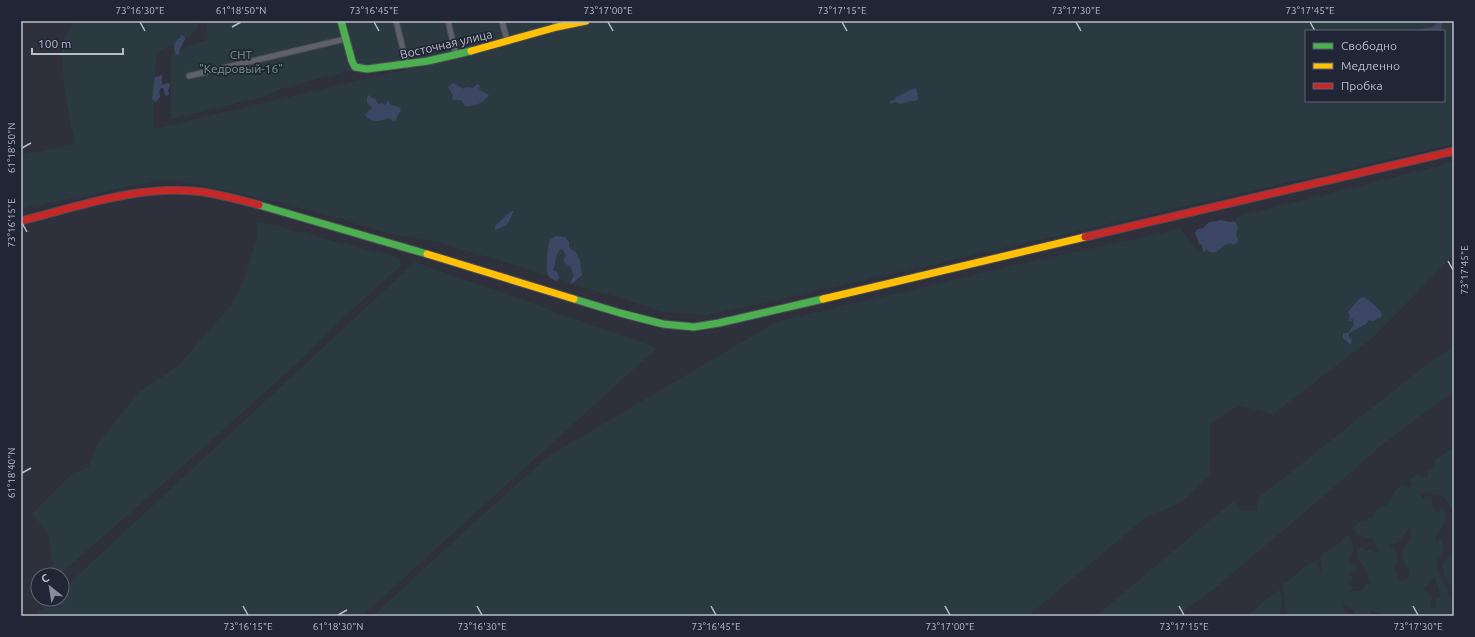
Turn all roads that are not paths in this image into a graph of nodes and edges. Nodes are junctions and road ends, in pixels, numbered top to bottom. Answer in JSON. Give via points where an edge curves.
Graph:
{"nodes":[{"id":1,"x":340,"y":21,"type":"edge"},
{"id":2,"x":396,"y":21,"type":"edge"},
{"id":3,"x":448,"y":21,"type":"edge"},
{"id":4,"x":502,"y":21,"type":"edge"},
{"id":5,"x":586,"y":21,"type":"edge"},
{"id":6,"x":556,"y":24,"type":"edge"},
{"id":7,"x":345,"y":39,"type":"junction"},
{"id":8,"x":507,"y":40,"type":"junction"},
{"id":9,"x":456,"y":55,"type":"junction"},
{"id":10,"x":407,"y":65,"type":"junction"},
{"id":11,"x":189,"y":76,"type":"dead end"},
{"id":12,"x":1454,"y":151,"type":"edge"},
{"id":13,"x":21,"y":221,"type":"edge"}],
"edges":[{"from":1,"to":7,"type":"street"},
{"from":2,"to":10,"type":"street"},
{"from":3,"to":9,"type":"street"},
{"from":4,"to":8,"type":"street"},
{"from":5,"to":6,"type":"street","name":"Восточная улица"},
{"from":6,"to":8,"type":"street","name":"Восточная улица"},
{"from":7,"to":10,"type":"street","name":"Восточная улица","via":[[355,67],[367,69]]},
{"from":7,"to":11,"type":"street"},
{"from":8,"to":9,"type":"street","name":"Восточная улица"},
{"from":9,"to":10,"type":"street","name":"Восточная улица"},
{"from":12,"to":13,"type":"street","via":[[694,327],[663,324],[620,314],[290,213],[202,192],[145,192]]}]}
